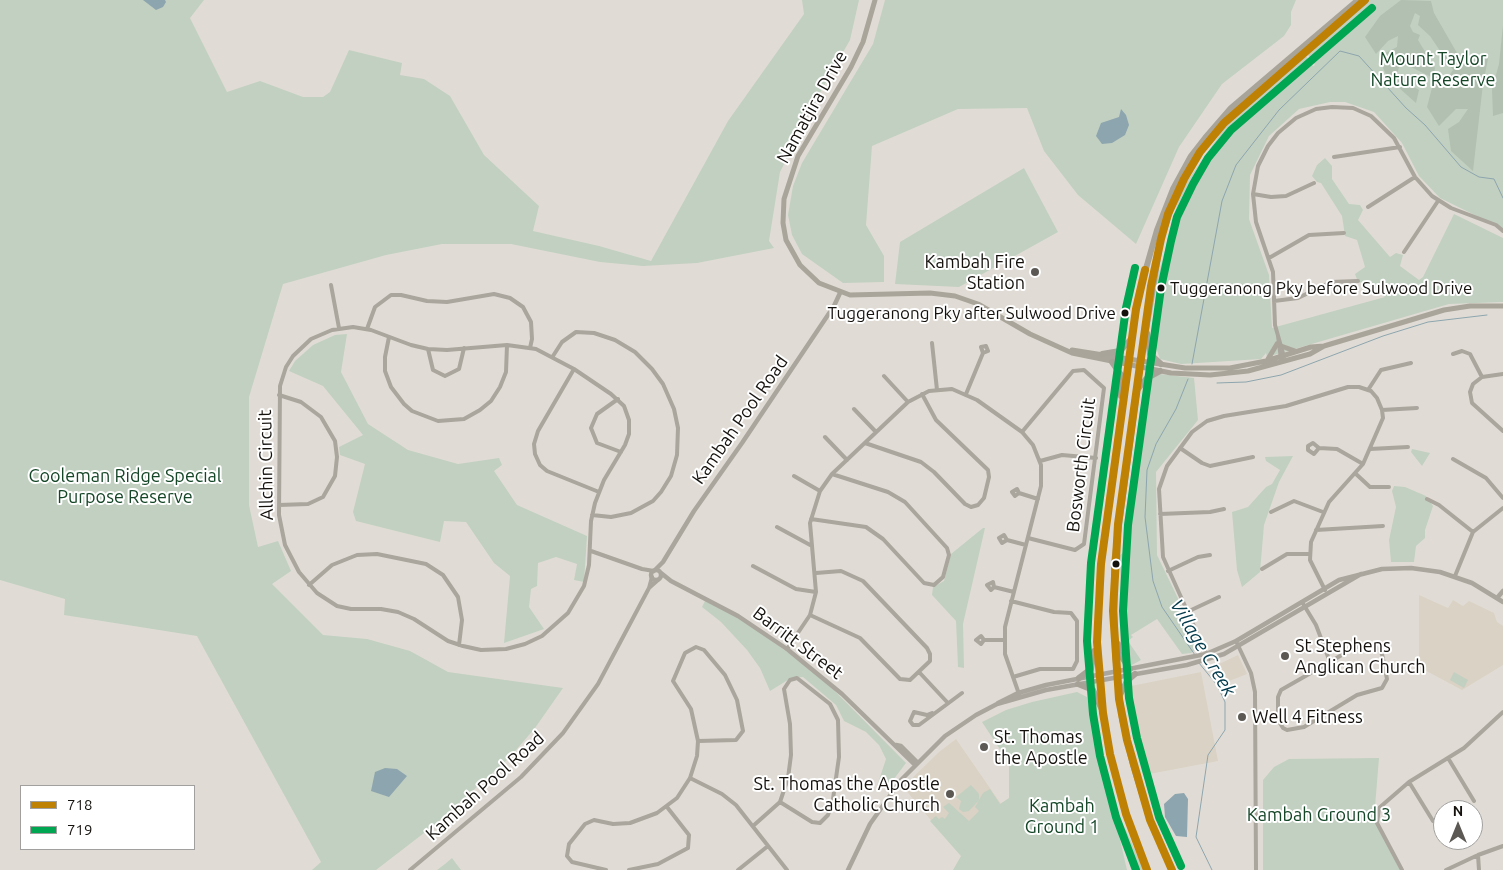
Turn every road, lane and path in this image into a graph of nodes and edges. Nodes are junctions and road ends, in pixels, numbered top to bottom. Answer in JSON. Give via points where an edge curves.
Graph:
{"nodes":[{"id":1,"x":875,"y":0,"type":"edge"},
{"id":2,"x":1358,"y":0,"type":"edge"},
{"id":3,"x":1365,"y":0,"type":"edge"},
{"id":4,"x":1400,"y":147,"type":"junction"},
{"id":5,"x":1334,"y":157,"type":"dead end"},
{"id":6,"x":1415,"y":177,"type":"junction"},
{"id":7,"x":1314,"y":183,"type":"dead end"},
{"id":8,"x":1253,"y":194,"type":"junction"},
{"id":9,"x":1438,"y":201,"type":"junction"},
{"id":10,"x":1368,"y":207,"type":"dead end"},
{"id":11,"x":1503,"y":230,"type":"edge"},
{"id":12,"x":1344,"y":233,"type":"dead end"},
{"id":13,"x":1404,"y":252,"type":"dead end"},
{"id":14,"x":1269,"y":258,"type":"junction"},
{"id":15,"x":1358,"y":281,"type":"dead end"},
{"id":16,"x":332,"y":286,"type":"dead end"},
{"id":17,"x":840,"y":293,"type":"junction"},
{"id":18,"x":1274,"y":301,"type":"junction"},
{"id":19,"x":1503,"y":306,"type":"edge"},
{"id":20,"x":1146,"y":322,"type":"junction"},
{"id":21,"x":339,"y":328,"type":"junction"},
{"id":22,"x":367,"y":329,"type":"junction"},
{"id":23,"x":389,"y":337,"type":"junction"},
{"id":24,"x":1133,"y":337,"type":"junction"},
{"id":25,"x":932,"y":343,"type":"dead end"},
{"id":26,"x":507,"y":345,"type":"junction"},
{"id":27,"x":1280,"y":345,"type":"junction"},
{"id":28,"x":1324,"y":346,"type":"junction"},
{"id":29,"x":1057,"y":347,"type":"junction"},
{"id":30,"x":464,"y":348,"type":"junction"},
{"id":31,"x":530,"y":348,"type":"junction"},
{"id":32,"x":428,"y":349,"type":"junction"},
{"id":33,"x":1297,"y":351,"type":"junction"},
{"id":34,"x":983,"y":353,"type":"dead end"},
{"id":35,"x":1102,"y":354,"type":"junction"},
{"id":36,"x":1453,"y":354,"type":"dead end"},
{"id":37,"x":554,"y":356,"type":"junction"},
{"id":38,"x":1283,"y":359,"type":"junction"},
{"id":39,"x":1266,"y":361,"type":"junction"},
{"id":40,"x":1112,"y":362,"type":"junction"},
{"id":41,"x":1129,"y":362,"type":"junction"},
{"id":42,"x":1410,"y":363,"type":"dead end"},
{"id":43,"x":1140,"y":364,"type":"junction"},
{"id":44,"x":1160,"y":368,"type":"junction"},
{"id":45,"x":574,"y":369,"type":"junction"},
{"id":46,"x":1503,"y":374,"type":"edge"},
{"id":47,"x":884,"y":376,"type":"dead end"},
{"id":48,"x":1482,"y":377,"type":"junction"},
{"id":49,"x":937,"y":390,"type":"junction"},
{"id":50,"x":1368,"y":390,"type":"junction"},
{"id":51,"x":1136,"y":391,"type":"junction"},
{"id":52,"x":279,"y":394,"type":"junction"},
{"id":53,"x":922,"y":394,"type":"junction"},
{"id":54,"x":966,"y":394,"type":"junction"},
{"id":55,"x":618,"y":399,"type":"junction"},
{"id":56,"x":908,"y":402,"type":"junction"},
{"id":57,"x":1417,"y":408,"type":"dead end"},
{"id":58,"x":854,"y":409,"type":"dead end"},
{"id":59,"x":1122,"y":410,"type":"junction"},
{"id":60,"x":1382,"y":410,"type":"junction"},
{"id":61,"x":1503,"y":431,"type":"edge"},
{"id":62,"x":876,"y":432,"type":"junction"},
{"id":63,"x":1022,"y":432,"type":"junction"},
{"id":64,"x":826,"y":437,"type":"dead end"},
{"id":65,"x":865,"y":443,"type":"junction"},
{"id":66,"x":1408,"y":447,"type":"dead end"},
{"id":67,"x":1180,"y":448,"type":"junction"},
{"id":68,"x":1319,"y":448,"type":"dead end"},
{"id":69,"x":1370,"y":449,"type":"junction"},
{"id":70,"x":621,"y":452,"type":"junction"},
{"id":71,"x":1253,"y":457,"type":"dead end"},
{"id":72,"x":1096,"y":458,"type":"junction"},
{"id":73,"x":1453,"y":458,"type":"dead end"},
{"id":74,"x":847,"y":460,"type":"junction"},
{"id":75,"x":1040,"y":461,"type":"junction"},
{"id":76,"x":1363,"y":464,"type":"junction"},
{"id":77,"x":832,"y":474,"type":"junction"},
{"id":78,"x":1356,"y":474,"type":"junction"},
{"id":79,"x":794,"y":476,"type":"dead end"},
{"id":80,"x":1389,"y":487,"type":"dead end"},
{"id":81,"x":820,"y":490,"type":"junction"},
{"id":82,"x":599,"y":492,"type":"junction"},
{"id":83,"x":1019,"y":494,"type":"dead end"},
{"id":84,"x":1503,"y":498,"type":"edge"},
{"id":85,"x":1038,"y":499,"type":"junction"},
{"id":86,"x":1427,"y":499,"type":"dead end"},
{"id":87,"x":279,"y":505,"type":"junction"},
{"id":88,"x":1503,"y":508,"type":"edge"},
{"id":89,"x":1224,"y":509,"type":"dead end"},
{"id":90,"x":1271,"y":512,"type":"dead end"},
{"id":91,"x":1323,"y":512,"type":"junction"},
{"id":92,"x":1160,"y":514,"type":"junction"},
{"id":93,"x":592,"y":515,"type":"junction"},
{"id":94,"x":811,"y":518,"type":"junction"},
{"id":95,"x":1383,"y":526,"type":"dead end"},
{"id":96,"x":777,"y":527,"type":"dead end"},
{"id":97,"x":1316,"y":530,"type":"junction"},
{"id":98,"x":1473,"y":532,"type":"junction"},
{"id":99,"x":1028,"y":538,"type":"junction"},
{"id":100,"x":1007,"y":540,"type":"dead end"},
{"id":101,"x":1026,"y":545,"type":"junction"},
{"id":102,"x":812,"y":546,"type":"junction"},
{"id":103,"x":591,"y":551,"type":"junction"},
{"id":104,"x":1309,"y":554,"type":"junction"},
{"id":105,"x":1210,"y":555,"type":"dead end"},
{"id":106,"x":663,"y":562,"type":"junction"},
{"id":107,"x":753,"y":566,"type":"dead end"},
{"id":108,"x":642,"y":569,"type":"junction"},
{"id":109,"x":1262,"y":569,"type":"dead end"},
{"id":110,"x":654,"y":571,"type":"junction"},
{"id":111,"x":1168,"y":571,"type":"junction"},
{"id":112,"x":661,"y":573,"type":"junction"},
{"id":113,"x":816,"y":573,"type":"junction"},
{"id":114,"x":1455,"y":576,"type":"junction"},
{"id":115,"x":652,"y":577,"type":"junction"},
{"id":116,"x":658,"y":580,"type":"junction"},
{"id":117,"x":671,"y":581,"type":"junction"},
{"id":118,"x":309,"y":585,"type":"junction"},
{"id":119,"x":994,"y":587,"type":"dead end"},
{"id":120,"x":649,"y":588,"type":"junction"},
{"id":121,"x":1325,"y":590,"type":"junction"},
{"id":122,"x":1503,"y":591,"type":"edge"},
{"id":123,"x":816,"y":592,"type":"junction"},
{"id":124,"x":1014,"y":592,"type":"junction"},
{"id":125,"x":1219,"y":597,"type":"dead end"},
{"id":126,"x":1497,"y":598,"type":"junction"},
{"id":127,"x":1011,"y":601,"type":"junction"},
{"id":128,"x":1503,"y":601,"type":"edge"},
{"id":129,"x":1304,"y":604,"type":"junction"},
{"id":130,"x":1187,"y":612,"type":"junction"},
{"id":131,"x":810,"y":615,"type":"junction"},
{"id":132,"x":1114,"y":634,"type":"junction"},
{"id":133,"x":984,"y":640,"type":"dead end"},
{"id":134,"x":1004,"y":640,"type":"junction"},
{"id":135,"x":1236,"y":641,"type":"junction"},
{"id":136,"x":1097,"y":642,"type":"junction"},
{"id":137,"x":459,"y":645,"type":"junction"},
{"id":138,"x":1239,"y":647,"type":"junction"},
{"id":139,"x":787,"y":649,"type":"junction"},
{"id":140,"x":1206,"y":654,"type":"junction"},
{"id":141,"x":1209,"y":659,"type":"junction"},
{"id":142,"x":1330,"y":662,"type":"junction"},
{"id":143,"x":919,"y":672,"type":"junction"},
{"id":144,"x":1132,"y":672,"type":"junction"},
{"id":145,"x":1117,"y":674,"type":"junction"},
{"id":146,"x":1013,"y":677,"type":"junction"},
{"id":147,"x":1100,"y":677,"type":"junction"},
{"id":148,"x":1079,"y":681,"type":"junction"},
{"id":149,"x":962,"y":693,"type":"dead end"},
{"id":150,"x":1019,"y":695,"type":"junction"},
{"id":151,"x":1119,"y":699,"type":"junction"},
{"id":152,"x":947,"y":702,"type":"junction"},
{"id":153,"x":932,"y":713,"type":"junction"},
{"id":154,"x":1103,"y":713,"type":"junction"},
{"id":155,"x":1502,"y":715,"type":"edge"},
{"id":156,"x":698,"y":741,"type":"junction"},
{"id":157,"x":1448,"y":758,"type":"junction"},
{"id":158,"x":916,"y":763,"type":"junction"},
{"id":159,"x":690,"y":778,"type":"junction"},
{"id":160,"x":1409,"y":782,"type":"junction"},
{"id":161,"x":1473,"y":800,"type":"edge"},
{"id":162,"x":780,"y":802,"type":"junction"},
{"id":163,"x":667,"y":807,"type":"junction"},
{"id":164,"x":1433,"y":821,"type":"dead end"},
{"id":165,"x":753,"y":826,"type":"junction"},
{"id":166,"x":768,"y":846,"type":"junction"},
{"id":167,"x":1503,"y":846,"type":"edge"},
{"id":168,"x":1478,"y":855,"type":"junction"},
{"id":169,"x":410,"y":870,"type":"edge"},
{"id":170,"x":606,"y":870,"type":"edge"},
{"id":171,"x":628,"y":870,"type":"edge"},
{"id":172,"x":738,"y":870,"type":"edge"},
{"id":173,"x":787,"y":870,"type":"edge"},
{"id":174,"x":848,"y":870,"type":"edge"},
{"id":175,"x":1148,"y":870,"type":"edge"},
{"id":176,"x":1172,"y":870,"type":"edge"},
{"id":177,"x":1256,"y":870,"type":"edge"},
{"id":178,"x":1402,"y":870,"type":"edge"},
{"id":179,"x":1446,"y":870,"type":"edge"},
{"id":180,"x":1479,"y":870,"type":"edge"}],
"edges":[{"from":1,"to":17,"type":"main road","name":"Namatjira Drive","via":[[863,42],[798,156],[784,199],[783,223],[792,253],[810,276]]},
{"from":2,"to":24,"type":"highway","via":[[1231,108],[1191,156],[1173,189],[1157,230],[1141,285]]},
{"from":3,"to":20,"type":"highway","via":[[1237,109],[1200,152],[1178,191],[1164,226]]},
{"from":4,"to":5,"type":"street"},
{"from":4,"to":6,"type":"street"},
{"from":4,"to":8,"type":"street","via":[[1383,125],[1362,111],[1344,107],[1316,109],[1296,118],[1275,137],[1258,166]]},
{"from":6,"to":9,"type":"street"},
{"from":6,"to":10,"type":"street"},
{"from":7,"to":8,"type":"street","via":[[1286,196]]},
{"from":8,"to":14,"type":"street","via":[[1256,222]]},
{"from":9,"to":11,"type":"street"},
{"from":9,"to":13,"type":"street"},
{"from":12,"to":14,"type":"street","via":[[1308,235]]},
{"from":14,"to":18,"type":"street"},
{"from":15,"to":18,"type":"street","via":[[1331,282],[1298,298]]},
{"from":16,"to":21,"type":"street"},
{"from":17,"to":29,"type":"main road","via":[[955,296],[978,304]]},
{"from":17,"to":106,"type":"street","name":"Kambah Pool Road"},
{"from":18,"to":27,"type":"street"},
{"from":19,"to":28,"type":"main road","via":[[1470,306],[1430,313]]},
{"from":20,"to":43,"type":"highway"},
{"from":20,"to":44,"type":"highway","via":[[1149,352]]},
{"from":21,"to":22,"type":"street","name":"Allchin Circuit"},
{"from":21,"to":52,"type":"street","name":"Allchin Circuit","via":[[320,334],[302,347],[286,367]]},
{"from":22,"to":23,"type":"street","name":"Allchin Circuit"},
{"from":22,"to":31,"type":"street","via":[[375,307],[391,295],[447,302],[494,294],[510,298],[523,307],[531,322]]},
{"from":23,"to":26,"type":"street","via":[[385,371],[391,387],[412,411],[438,421],[464,419],[491,401],[506,372]]},
{"from":23,"to":32,"type":"street","name":"Allchin Circuit"},
{"from":24,"to":35,"type":"highway","via":[[1120,351]]},
{"from":24,"to":41,"type":"highway"},
{"from":25,"to":49,"type":"street"},
{"from":26,"to":30,"type":"street","name":"Allchin Circuit"},
{"from":26,"to":31,"type":"street","name":"Allchin Circuit"},
{"from":27,"to":33,"type":"main road"},
{"from":27,"to":38,"type":"street"},
{"from":27,"to":39,"type":"main road"},
{"from":28,"to":33,"type":"main road"},
{"from":28,"to":38,"type":"main road","via":[[1310,354]]},
{"from":29,"to":35,"type":"main road"},
{"from":29,"to":40,"type":"main road"},
{"from":30,"to":32,"type":"street","name":"Allchin Circuit"},
{"from":30,"to":32,"type":"street","via":[[459,369],[445,376],[433,370]]},
{"from":31,"to":37,"type":"street","name":"Allchin Circuit"},
{"from":33,"to":38,"type":"main road"},
{"from":34,"to":54,"type":"street"},
{"from":35,"to":41,"type":"main road"},
{"from":36,"to":48,"type":"street","via":[[1462,350],[1470,354]]},
{"from":37,"to":45,"type":"street","name":"Allchin Circuit"},
{"from":37,"to":93,"type":"street","via":[[562,342],[576,332],[615,340],[635,352],[652,369],[674,409],[678,428],[677,455],[671,476],[661,492],[631,513],[611,517]]},
{"from":38,"to":39,"type":"main road"},
{"from":38,"to":44,"type":"main road","via":[[1248,372],[1219,375]]},
{"from":39,"to":44,"type":"main road","via":[[1213,369]]},
{"from":40,"to":41,"type":"main road"},
{"from":40,"to":59,"type":"highway","via":[[1121,377]]},
{"from":41,"to":43,"type":"main road"},
{"from":41,"to":59,"type":"highway"},
{"from":42,"to":50,"type":"street","via":[[1381,370]]},
{"from":43,"to":44,"type":"main road"},
{"from":43,"to":51,"type":"highway"},
{"from":44,"to":51,"type":"highway"},
{"from":45,"to":55,"type":"street","name":"Allchin Circuit"},
{"from":45,"to":82,"type":"street","via":[[538,431],[535,454],[547,471]]},
{"from":46,"to":48,"type":"street"},
{"from":47,"to":56,"type":"street"},
{"from":48,"to":61,"type":"street","via":[[1471,387],[1470,399]]},
{"from":49,"to":53,"type":"street"},
{"from":49,"to":54,"type":"street","via":[[952,389]]},
{"from":50,"to":60,"type":"street","via":[[1377,398]]},
{"from":50,"to":67,"type":"street","via":[[1348,387],[1286,406],[1215,418],[1199,426]]},
{"from":51,"to":132,"type":"highway","via":[[1118,524],[1113,587]]},
{"from":52,"to":87,"type":"street","name":"Allchin Circuit"},
{"from":52,"to":87,"type":"street","via":[[302,402],[321,417],[334,441],[337,456],[331,485],[323,497],[308,504]]},
{"from":53,"to":56,"type":"street"},
{"from":53,"to":65,"type":"street","via":[[936,420],[988,470],[984,498],[978,505],[970,507],[965,504],[921,462]]},
{"from":54,"to":63,"type":"street"},
{"from":55,"to":70,"type":"street","name":"Allchin Circuit","via":[[629,420]]},
{"from":55,"to":70,"type":"street","via":[[597,414],[592,428],[597,443]]},
{"from":56,"to":62,"type":"street"},
{"from":57,"to":60,"type":"street"},
{"from":58,"to":62,"type":"street"},
{"from":59,"to":136,"type":"highway","via":[[1099,586]]},
{"from":60,"to":69,"type":"street","via":[[1381,423]]},
{"from":62,"to":65,"type":"street"},
{"from":63,"to":72,"type":"street","name":"Bosworth Circuit","via":[[1070,373],[1081,369],[1104,388]]},
{"from":63,"to":75,"type":"street"},
{"from":64,"to":74,"type":"street"},
{"from":65,"to":74,"type":"street"},
{"from":66,"to":69,"type":"street"},
{"from":67,"to":71,"type":"street","via":[[1210,466]]},
{"from":67,"to":92,"type":"street","via":[[1161,480]]},
{"from":68,"to":76,"type":"street","via":[[1337,449]]},
{"from":69,"to":76,"type":"street"},
{"from":70,"to":82,"type":"street","name":"Allchin Circuit"},
{"from":72,"to":75,"type":"street","via":[[1062,455]]},
{"from":72,"to":99,"type":"street","name":"Bosworth Circuit","via":[[1086,540],[1082,547],[1072,550]]},
{"from":73,"to":84,"type":"street","via":[[1486,478]]},
{"from":74,"to":77,"type":"street"},
{"from":75,"to":85,"type":"street","via":[[1042,482]]},
{"from":76,"to":78,"type":"street"},
{"from":77,"to":81,"type":"street"},
{"from":77,"to":94,"type":"street","via":[[888,492],[905,502],[947,548],[949,555],[942,579],[934,585],[924,583],[883,539],[866,527]]},
{"from":78,"to":80,"type":"street","via":[[1370,486]]},
{"from":78,"to":91,"type":"street"},
{"from":79,"to":81,"type":"street"},
{"from":81,"to":94,"type":"street"},
{"from":82,"to":93,"type":"street","name":"Allchin Circuit"},
{"from":83,"to":85,"type":"street"},
{"from":85,"to":99,"type":"street"},
{"from":86,"to":98,"type":"street"},
{"from":87,"to":118,"type":"street","name":"Allchin Circuit","via":[[280,526],[286,545],[293,563]]},
{"from":88,"to":98,"type":"street"},
{"from":89,"to":92,"type":"street"},
{"from":90,"to":91,"type":"street","via":[[1296,501]]},
{"from":91,"to":97,"type":"street"},
{"from":92,"to":111,"type":"street","via":[[1162,550]]},
{"from":93,"to":103,"type":"street","name":"Allchin Circuit"},
{"from":94,"to":102,"type":"street"},
{"from":95,"to":97,"type":"street"},
{"from":96,"to":102,"type":"street"},
{"from":97,"to":104,"type":"street"},
{"from":98,"to":114,"type":"street"},
{"from":99,"to":101,"type":"street"},
{"from":100,"to":101,"type":"street"},
{"from":101,"to":124,"type":"street"},
{"from":102,"to":113,"type":"street"},
{"from":103,"to":108,"type":"street"},
{"from":103,"to":137,"type":"street","name":"Allchin Circuit","via":[[588,574],[580,596],[549,632],[531,642],[505,649],[481,650]]},
{"from":104,"to":109,"type":"street","via":[[1287,554]]},
{"from":104,"to":121,"type":"street","via":[[1312,567]]},
{"from":105,"to":111,"type":"street"},
{"from":106,"to":110,"type":"street","name":"Kambah Pool Road"},
{"from":106,"to":112,"type":"street","name":"Kambah Pool Road"},
{"from":107,"to":123,"type":"street","via":[[796,589]]},
{"from":108,"to":110,"type":"street"},
{"from":108,"to":115,"type":"street"},
{"from":110,"to":112,"type":"street"},
{"from":110,"to":115,"type":"street"},
{"from":111,"to":130,"type":"street"},
{"from":112,"to":116,"type":"street","name":"Kambah Pool Road"},
{"from":112,"to":117,"type":"street","name":"Barritt Street"},
{"from":113,"to":123,"type":"street"},
{"from":113,"to":143,"type":"street","via":[[849,573],[870,586],[929,651],[930,661]]},
{"from":114,"to":121,"type":"street","via":[[1402,568],[1348,577]]},
{"from":114,"to":126,"type":"street"},
{"from":115,"to":116,"type":"street"},
{"from":115,"to":120,"type":"street","name":"Kambah Pool Road"},
{"from":116,"to":117,"type":"street","name":"Barritt Street"},
{"from":116,"to":120,"type":"street","name":"Kambah Pool Road"},
{"from":117,"to":139,"type":"street","name":"Barritt Street","via":[[738,616]]},
{"from":118,"to":137,"type":"street","name":"Allchin Circuit","via":[[337,606],[398,612]]},
{"from":118,"to":137,"type":"street","via":[[332,565],[356,555],[377,554],[426,564],[443,575],[458,596],[462,620]]},
{"from":119,"to":124,"type":"street"},
{"from":120,"to":169,"type":"street","name":"Kambah Pool Road","via":[[598,684],[563,733],[521,777]]},
{"from":121,"to":129,"type":"street"},
{"from":122,"to":126,"type":"street"},
{"from":123,"to":131,"type":"street"},
{"from":124,"to":127,"type":"street"},
{"from":125,"to":130,"type":"street"},
{"from":126,"to":128,"type":"street"},
{"from":127,"to":134,"type":"street"},
{"from":127,"to":146,"type":"street","via":[[1072,613],[1077,621],[1075,666],[1070,669],[1040,669]]},
{"from":129,"to":135,"type":"street"},
{"from":129,"to":138,"type":"street"},
{"from":129,"to":142,"type":"street"},
{"from":130,"to":140,"type":"street"},
{"from":131,"to":139,"type":"street"},
{"from":131,"to":143,"type":"street","via":[[860,638],[900,679],[910,680]]},
{"from":132,"to":144,"type":"highway","via":[[1119,653]]},
{"from":132,"to":145,"type":"highway"},
{"from":133,"to":134,"type":"street"},
{"from":134,"to":146,"type":"street"},
{"from":135,"to":138,"type":"street"},
{"from":135,"to":140,"type":"street"},
{"from":136,"to":147,"type":"highway"},
{"from":136,"to":148,"type":"highway","via":[[1091,669]]},
{"from":138,"to":141,"type":"street"},
{"from":138,"to":177,"type":"street","via":[[1251,673],[1255,692]]},
{"from":139,"to":158,"type":"street","name":"Barritt Street","via":[[832,684]]},
{"from":140,"to":141,"type":"street"},
{"from":140,"to":144,"type":"street"},
{"from":141,"to":144,"type":"street"},
{"from":142,"to":142,"type":"street","via":[[1355,647],[1375,646],[1382,654],[1386,683],[1304,727],[1283,728],[1278,720],[1281,690]]},
{"from":143,"to":152,"type":"street"},
{"from":144,"to":145,"type":"street"},
{"from":144,"to":151,"type":"highway"},
{"from":145,"to":147,"type":"street"},
{"from":145,"to":151,"type":"highway"},
{"from":146,"to":150,"type":"street"},
{"from":147,"to":148,"type":"street"},
{"from":147,"to":154,"type":"highway"},
{"from":148,"to":150,"type":"street"},
{"from":148,"to":154,"type":"highway","via":[[1093,690]]},
{"from":149,"to":152,"type":"street"},
{"from":150,"to":158,"type":"street","via":[[976,715],[945,736]]},
{"from":151,"to":176,"type":"highway","via":[[1141,792]]},
{"from":152,"to":153,"type":"street"},
{"from":153,"to":153,"type":"street","via":[[919,725],[910,721],[914,712]]},
{"from":154,"to":175,"type":"highway","via":[[1121,797]]},
{"from":155,"to":157,"type":"street","via":[[1472,743]]},
{"from":156,"to":156,"type":"street","via":[[736,740],[744,727],[737,700],[725,675],[709,655],[696,647],[685,654],[673,681],[691,710]]},
{"from":156,"to":159,"type":"street"},
{"from":157,"to":160,"type":"street"},
{"from":157,"to":161,"type":"street"},
{"from":158,"to":174,"type":"street","via":[[894,788],[870,824]]},
{"from":159,"to":163,"type":"street"},
{"from":159,"to":165,"type":"street","via":[[729,799]]},
{"from":160,"to":164,"type":"street"},
{"from":160,"to":178,"type":"street","via":[[1382,806],[1376,817]]},
{"from":162,"to":162,"type":"street","via":[[812,822],[820,823],[828,815],[838,774],[840,740],[836,714],[830,704],[797,678],[790,680],[784,688],[791,755]]},
{"from":162,"to":165,"type":"street"},
{"from":163,"to":170,"type":"street","via":[[635,822],[618,824],[594,820],[585,824],[568,844],[567,856],[572,862]]},
{"from":163,"to":171,"type":"street","via":[[689,835],[688,848],[658,864]]},
{"from":165,"to":166,"type":"street"},
{"from":166,"to":172,"type":"street"},
{"from":166,"to":173,"type":"street"},
{"from":167,"to":168,"type":"street"},
{"from":168,"to":179,"type":"street"},
{"from":168,"to":180,"type":"street"}]}
